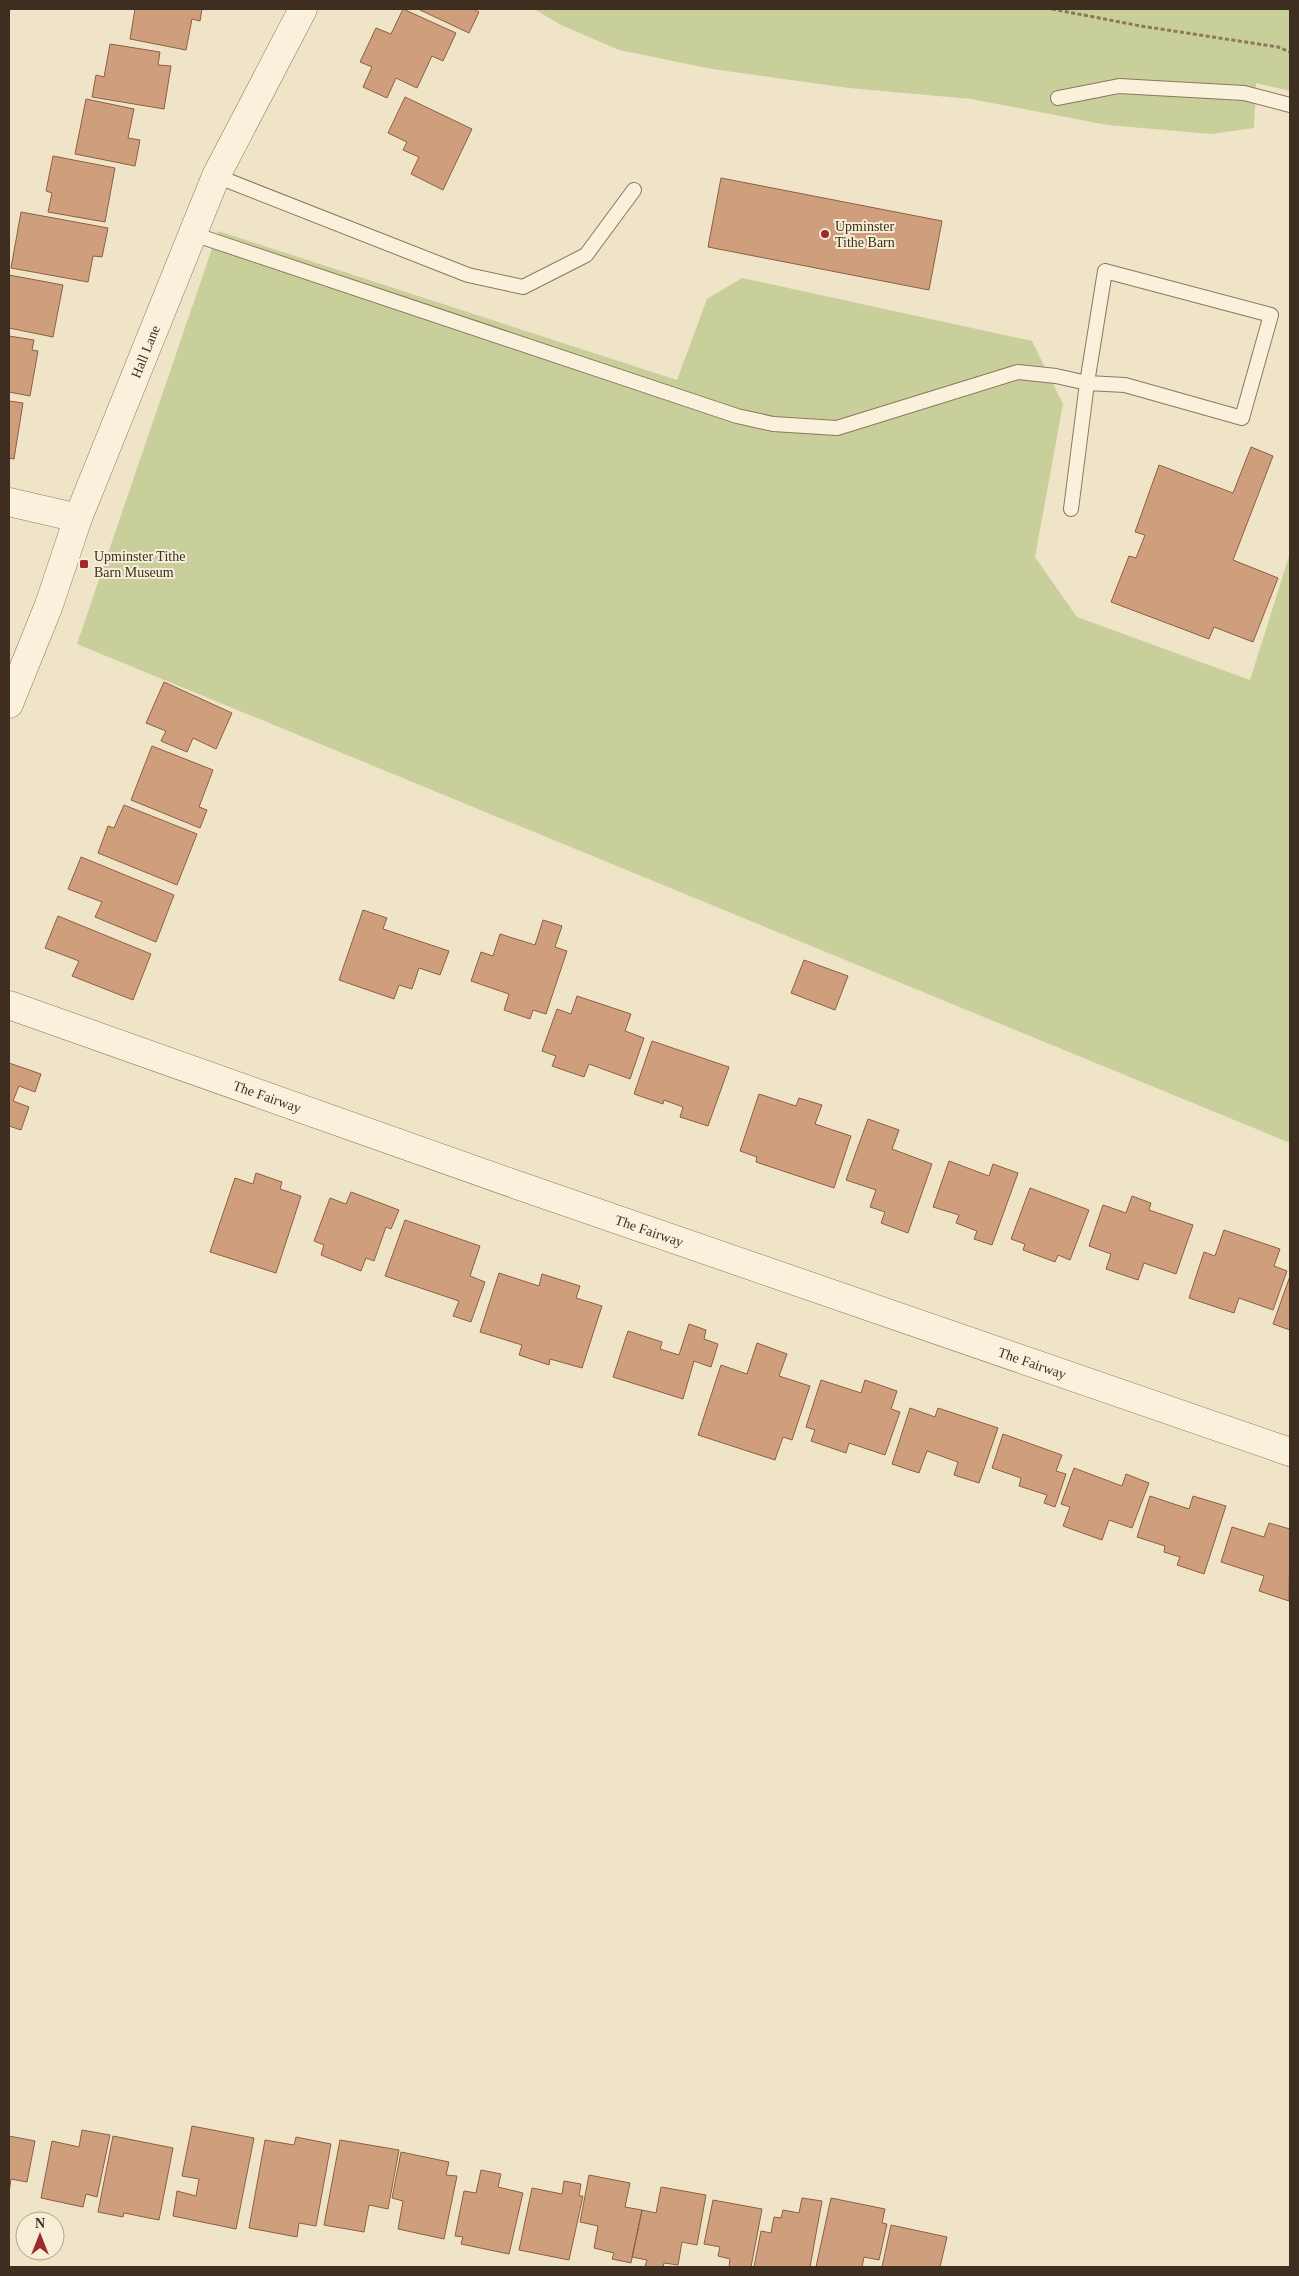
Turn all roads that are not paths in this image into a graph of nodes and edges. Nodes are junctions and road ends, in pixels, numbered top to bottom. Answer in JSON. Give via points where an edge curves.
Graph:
{"nodes":[{"id":1,"x":303,"y":9,"type":"edge"},
{"id":2,"x":1058,"y":98,"type":"dead end"},
{"id":3,"x":1290,"y":105,"type":"edge"},
{"id":4,"x":216,"y":176,"type":"junction"},
{"id":5,"x":634,"y":190,"type":"dead end"},
{"id":6,"x":193,"y":234,"type":"junction"},
{"id":7,"x":1087,"y":383,"type":"junction"},
{"id":8,"x":9,"y":502,"type":"edge"},
{"id":9,"x":1071,"y":509,"type":"dead end"},
{"id":10,"x":78,"y":518,"type":"junction"},
{"id":11,"x":9,"y":704,"type":"edge"},
{"id":12,"x":9,"y":1005,"type":"edge"},
{"id":13,"x":1290,"y":1452,"type":"edge"}],
"edges":[{"from":1,"to":4,"type":"street","name":"Hall Lane"},
{"from":2,"to":3,"type":"lane","via":[[1119,86],[1244,93]]},
{"from":4,"to":5,"type":"lane","via":[[468,275],[523,287],[586,254]]},
{"from":4,"to":6,"type":"street","name":"Hall Lane"},
{"from":6,"to":7,"type":"lane","via":[[737,416],[773,424],[837,428],[1018,372]]},
{"from":6,"to":10,"type":"street","name":"Hall Lane"},
{"from":7,"to":7,"type":"lane","via":[[1125,385],[1242,418],[1271,315],[1105,271]]},
{"from":7,"to":9,"type":"lane"},
{"from":8,"to":10,"type":"street"},
{"from":10,"to":11,"type":"street","name":"Hall Lane","via":[[49,605]]},
{"from":12,"to":13,"type":"street","name":"The Fairway"}]}
